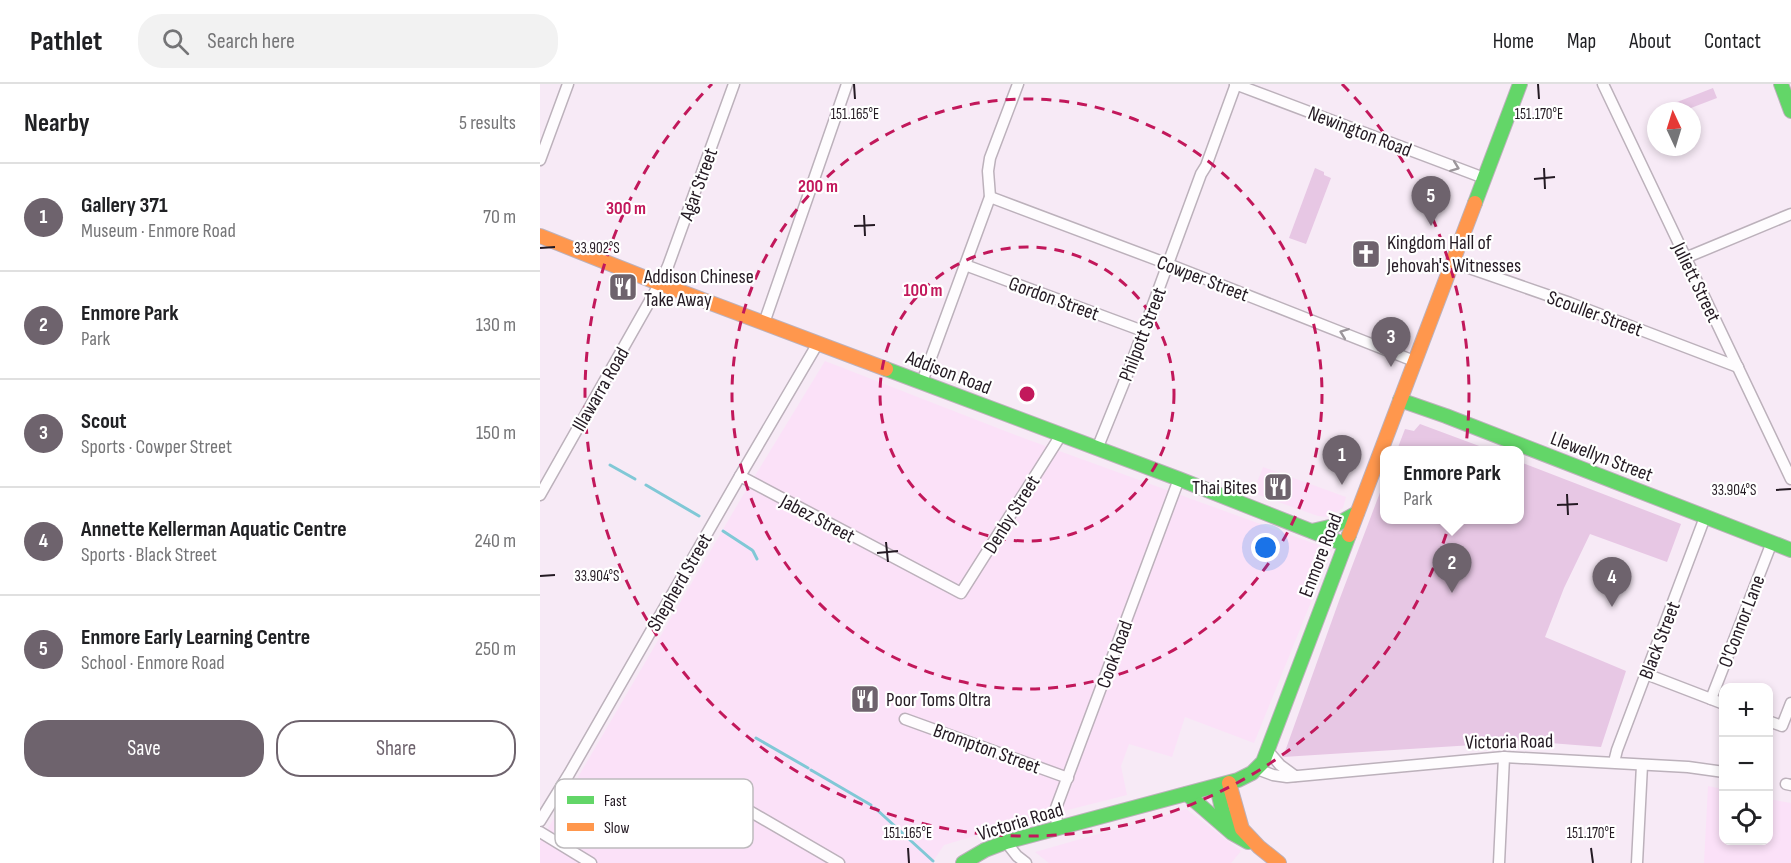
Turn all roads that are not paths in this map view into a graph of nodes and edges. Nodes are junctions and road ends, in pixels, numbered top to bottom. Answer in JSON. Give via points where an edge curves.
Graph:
{"nodes":[{"id":1,"x":568,"y":84,"type":"edge"},
{"id":2,"x":734,"y":84,"type":"edge"},
{"id":3,"x":847,"y":84,"type":"edge"},
{"id":4,"x":1018,"y":84,"type":"edge"},
{"id":5,"x":1236,"y":84,"type":"edge"},
{"id":6,"x":1520,"y":84,"type":"edge"},
{"id":7,"x":1603,"y":84,"type":"edge"},
{"id":8,"x":1781,"y":84,"type":"edge"},
{"id":9,"x":1791,"y":111,"type":"edge"},
{"id":10,"x":540,"y":160,"type":"edge"},
{"id":11,"x":1484,"y":178,"type":"junction"},
{"id":12,"x":990,"y":197,"type":"junction"},
{"id":13,"x":1791,"y":214,"type":"edge"},
{"id":14,"x":540,"y":236,"type":"edge"},
{"id":15,"x":1685,"y":258,"type":"junction"},
{"id":16,"x":1452,"y":261,"type":"junction"},
{"id":17,"x":1168,"y":264,"type":"junction"},
{"id":18,"x":965,"y":265,"type":"junction"},
{"id":19,"x":660,"y":283,"type":"junction"},
{"id":20,"x":764,"y":322,"type":"junction"},
{"id":21,"x":1143,"y":331,"type":"junction"},
{"id":22,"x":818,"y":343,"type":"junction"},
{"id":23,"x":1414,"y":361,"type":"junction"},
{"id":24,"x":1738,"y":367,"type":"junction"},
{"id":25,"x":922,"y":382,"type":"junction"},
{"id":26,"x":1400,"y":400,"type":"junction"},
{"id":27,"x":1061,"y":435,"type":"junction"},
{"id":28,"x":1382,"y":446,"type":"edge"},
{"id":29,"x":1523,"y":446,"type":"edge"},
{"id":30,"x":1524,"y":446,"type":"edge"},
{"id":31,"x":1097,"y":449,"type":"junction"},
{"id":32,"x":1380,"y":453,"type":"edge"},
{"id":33,"x":740,"y":476,"type":"junction"},
{"id":34,"x":1179,"y":479,"type":"junction"},
{"id":35,"x":1791,"y":479,"type":"edge"},
{"id":36,"x":540,"y":495,"type":"edge"},
{"id":37,"x":1357,"y":513,"type":"junction"},
{"id":38,"x":1706,"y":517,"type":"junction"},
{"id":39,"x":1312,"y":531,"type":"junction"},
{"id":40,"x":1772,"y":542,"type":"junction"},
{"id":41,"x":1344,"y":544,"type":"junction"},
{"id":42,"x":1791,"y":550,"type":"edge"},
{"id":43,"x":961,"y":593,"type":"joint"},
{"id":44,"x":1646,"y":674,"type":"junction"},
{"id":45,"x":1711,"y":699,"type":"junction"},
{"id":46,"x":1719,"y":702,"type":"edge"},
{"id":47,"x":1791,"y":703,"type":"edge"},
{"id":48,"x":905,"y":718,"type":"dead end"},
{"id":49,"x":1773,"y":723,"type":"edge"},
{"id":50,"x":1268,"y":751,"type":"junction"},
{"id":51,"x":1504,"y":758,"type":"junction"},
{"id":52,"x":1614,"y":762,"type":"junction"},
{"id":53,"x":1642,"y":765,"type":"junction"},
{"id":54,"x":1257,"y":769,"type":"junction"},
{"id":55,"x":1719,"y":771,"type":"edge"},
{"id":56,"x":1296,"y":777,"type":"junction"},
{"id":57,"x":1068,"y":778,"type":"junction"},
{"id":58,"x":566,"y":779,"type":"edge"},
{"id":59,"x":1223,"y":785,"type":"junction"},
{"id":60,"x":1187,"y":794,"type":"junction"},
{"id":61,"x":555,"y":797,"type":"edge"},
{"id":62,"x":753,"y":813,"type":"edge"},
{"id":63,"x":540,"y":821,"type":"edge"},
{"id":64,"x":1057,"y":829,"type":"junction"},
{"id":65,"x":540,"y":832,"type":"edge"},
{"id":66,"x":1242,"y":838,"type":"junction"},
{"id":67,"x":555,"y":841,"type":"edge"},
{"id":68,"x":1006,"y":842,"type":"junction"},
{"id":69,"x":1259,"y":847,"type":"junction"},
{"id":70,"x":566,"y":848,"type":"edge"},
{"id":71,"x":591,"y":863,"type":"edge"},
{"id":72,"x":839,"y":863,"type":"edge"},
{"id":73,"x":963,"y":863,"type":"edge"},
{"id":74,"x":1026,"y":863,"type":"edge"},
{"id":75,"x":1279,"y":863,"type":"edge"},
{"id":76,"x":1499,"y":863,"type":"edge"},
{"id":77,"x":1637,"y":863,"type":"edge"}],
"edges":[{"from":1,"to":10,"type":"street"},
{"from":2,"to":19,"type":"street","name":"Agar Street"},
{"from":3,"to":20,"type":"street"},
{"from":4,"to":12,"type":"street","via":[[990,158]]},
{"from":5,"to":11,"type":"street","name":"Newington Road","one_way":true},
{"from":5,"to":17,"type":"street","name":"Philpott Street"},
{"from":6,"to":11,"type":"main road","name":"Enmore Road"},
{"from":7,"to":15,"type":"street","name":"Juliett Street"},
{"from":8,"to":9,"type":"main road"},
{"from":11,"to":16,"type":"main road","name":"Enmore Road"},
{"from":12,"to":17,"type":"street","name":"Cowper Street"},
{"from":12,"to":18,"type":"street"},
{"from":13,"to":15,"type":"street"},
{"from":14,"to":19,"type":"main road","name":"Addison Road"},
{"from":15,"to":24,"type":"street","name":"Juliett Street"},
{"from":16,"to":23,"type":"main road","name":"Enmore Road"},
{"from":16,"to":24,"type":"street","name":"Scouller Street"},
{"from":17,"to":21,"type":"street","name":"Philpott Street"},
{"from":23,"to":17,"type":"street","name":"Cowper Street","one_way":true},
{"from":18,"to":21,"type":"street","name":"Gordon Street"},
{"from":18,"to":25,"type":"street"},
{"from":19,"to":20,"type":"main road","name":"Addison Road"},
{"from":19,"to":36,"type":"street","name":"Illawarra Road"},
{"from":20,"to":22,"type":"main road","name":"Addison Road"},
{"from":21,"to":31,"type":"street","name":"Philpott Street"},
{"from":22,"to":25,"type":"main road","name":"Addison Road"},
{"from":22,"to":33,"type":"street","name":"Shepherd Street"},
{"from":23,"to":26,"type":"main road","name":"Enmore Road"},
{"from":24,"to":35,"type":"street","name":"Juliett Street"},
{"from":25,"to":27,"type":"main road","name":"Addison Road"},
{"from":26,"to":28,"type":"main road","name":"Enmore Road"},
{"from":26,"to":29,"type":"main road","name":"Llewellyn Street"},
{"from":27,"to":31,"type":"main road","name":"Addison Road"},
{"from":27,"to":43,"type":"street","name":"Denby Street"},
{"from":30,"to":38,"type":"main road","name":"Llewellyn Street"},
{"from":31,"to":34,"type":"main road","name":"Addison Road"},
{"from":32,"to":37,"type":"main road","name":"Enmore Road"},
{"from":33,"to":43,"type":"street","name":"Jabez Street"},
{"from":33,"to":58,"type":"street","name":"Shepherd Street"},
{"from":34,"to":39,"type":"main road","name":"Addison Road"},
{"from":34,"to":57,"type":"street","name":"Cook Road"},
{"from":37,"to":39,"type":"main road","via":[[1334,526]]},
{"from":37,"to":41,"type":"main road","name":"Enmore Road"},
{"from":38,"to":40,"type":"main road","name":"Llewellyn Street"},
{"from":38,"to":44,"type":"street","name":"Black Street"},
{"from":39,"to":41,"type":"main road","name":"Addison Road"},
{"from":40,"to":42,"type":"main road","name":"Llewellyn Street"},
{"from":40,"to":45,"type":"street","name":"O'Connor Lane"},
{"from":41,"to":50,"type":"main road","name":"Enmore Road"},
{"from":44,"to":45,"type":"street"},
{"from":44,"to":52,"type":"street","name":"Black Street"},
{"from":45,"to":46,"type":"street"},
{"from":47,"to":49,"type":"street","via":[[1782,726]]},
{"from":48,"to":57,"type":"street","name":"Brompton Street"},
{"from":50,"to":54,"type":"main road","name":"Enmore Road"},
{"from":50,"to":56,"type":"street"},
{"from":51,"to":52,"type":"street","name":"Victoria Road"},
{"from":51,"to":56,"type":"street","name":"Victoria Road"},
{"from":51,"to":76,"type":"street"},
{"from":52,"to":53,"type":"street","name":"Victoria Road"},
{"from":53,"to":55,"type":"street","name":"Victoria Road"},
{"from":53,"to":77,"type":"street"},
{"from":54,"to":56,"type":"street","name":"Victoria Road","via":[[1273,776]]},
{"from":54,"to":59,"type":"main road","name":"Victoria Road"},
{"from":57,"to":64,"type":"street","name":"Cook Road","via":[[1056,808]]},
{"from":59,"to":60,"type":"main road","name":"Victoria Road"},
{"from":59,"to":66,"type":"main road","via":[[1223,813]]},
{"from":59,"to":69,"type":"main road","via":[[1242,829]]},
{"from":60,"to":64,"type":"main road","name":"Victoria Road"},
{"from":60,"to":66,"type":"main road"},
{"from":61,"to":63,"type":"street","name":"Shepherd Street"},
{"from":62,"to":72,"type":"street"},
{"from":64,"to":68,"type":"main road","name":"Victoria Road"},
{"from":65,"to":67,"type":"street"},
{"from":66,"to":69,"type":"main road"},
{"from":68,"to":73,"type":"main road","name":"Victoria Road"},
{"from":68,"to":74,"type":"street"},
{"from":69,"to":75,"type":"main road"},
{"from":70,"to":71,"type":"street"}]}
